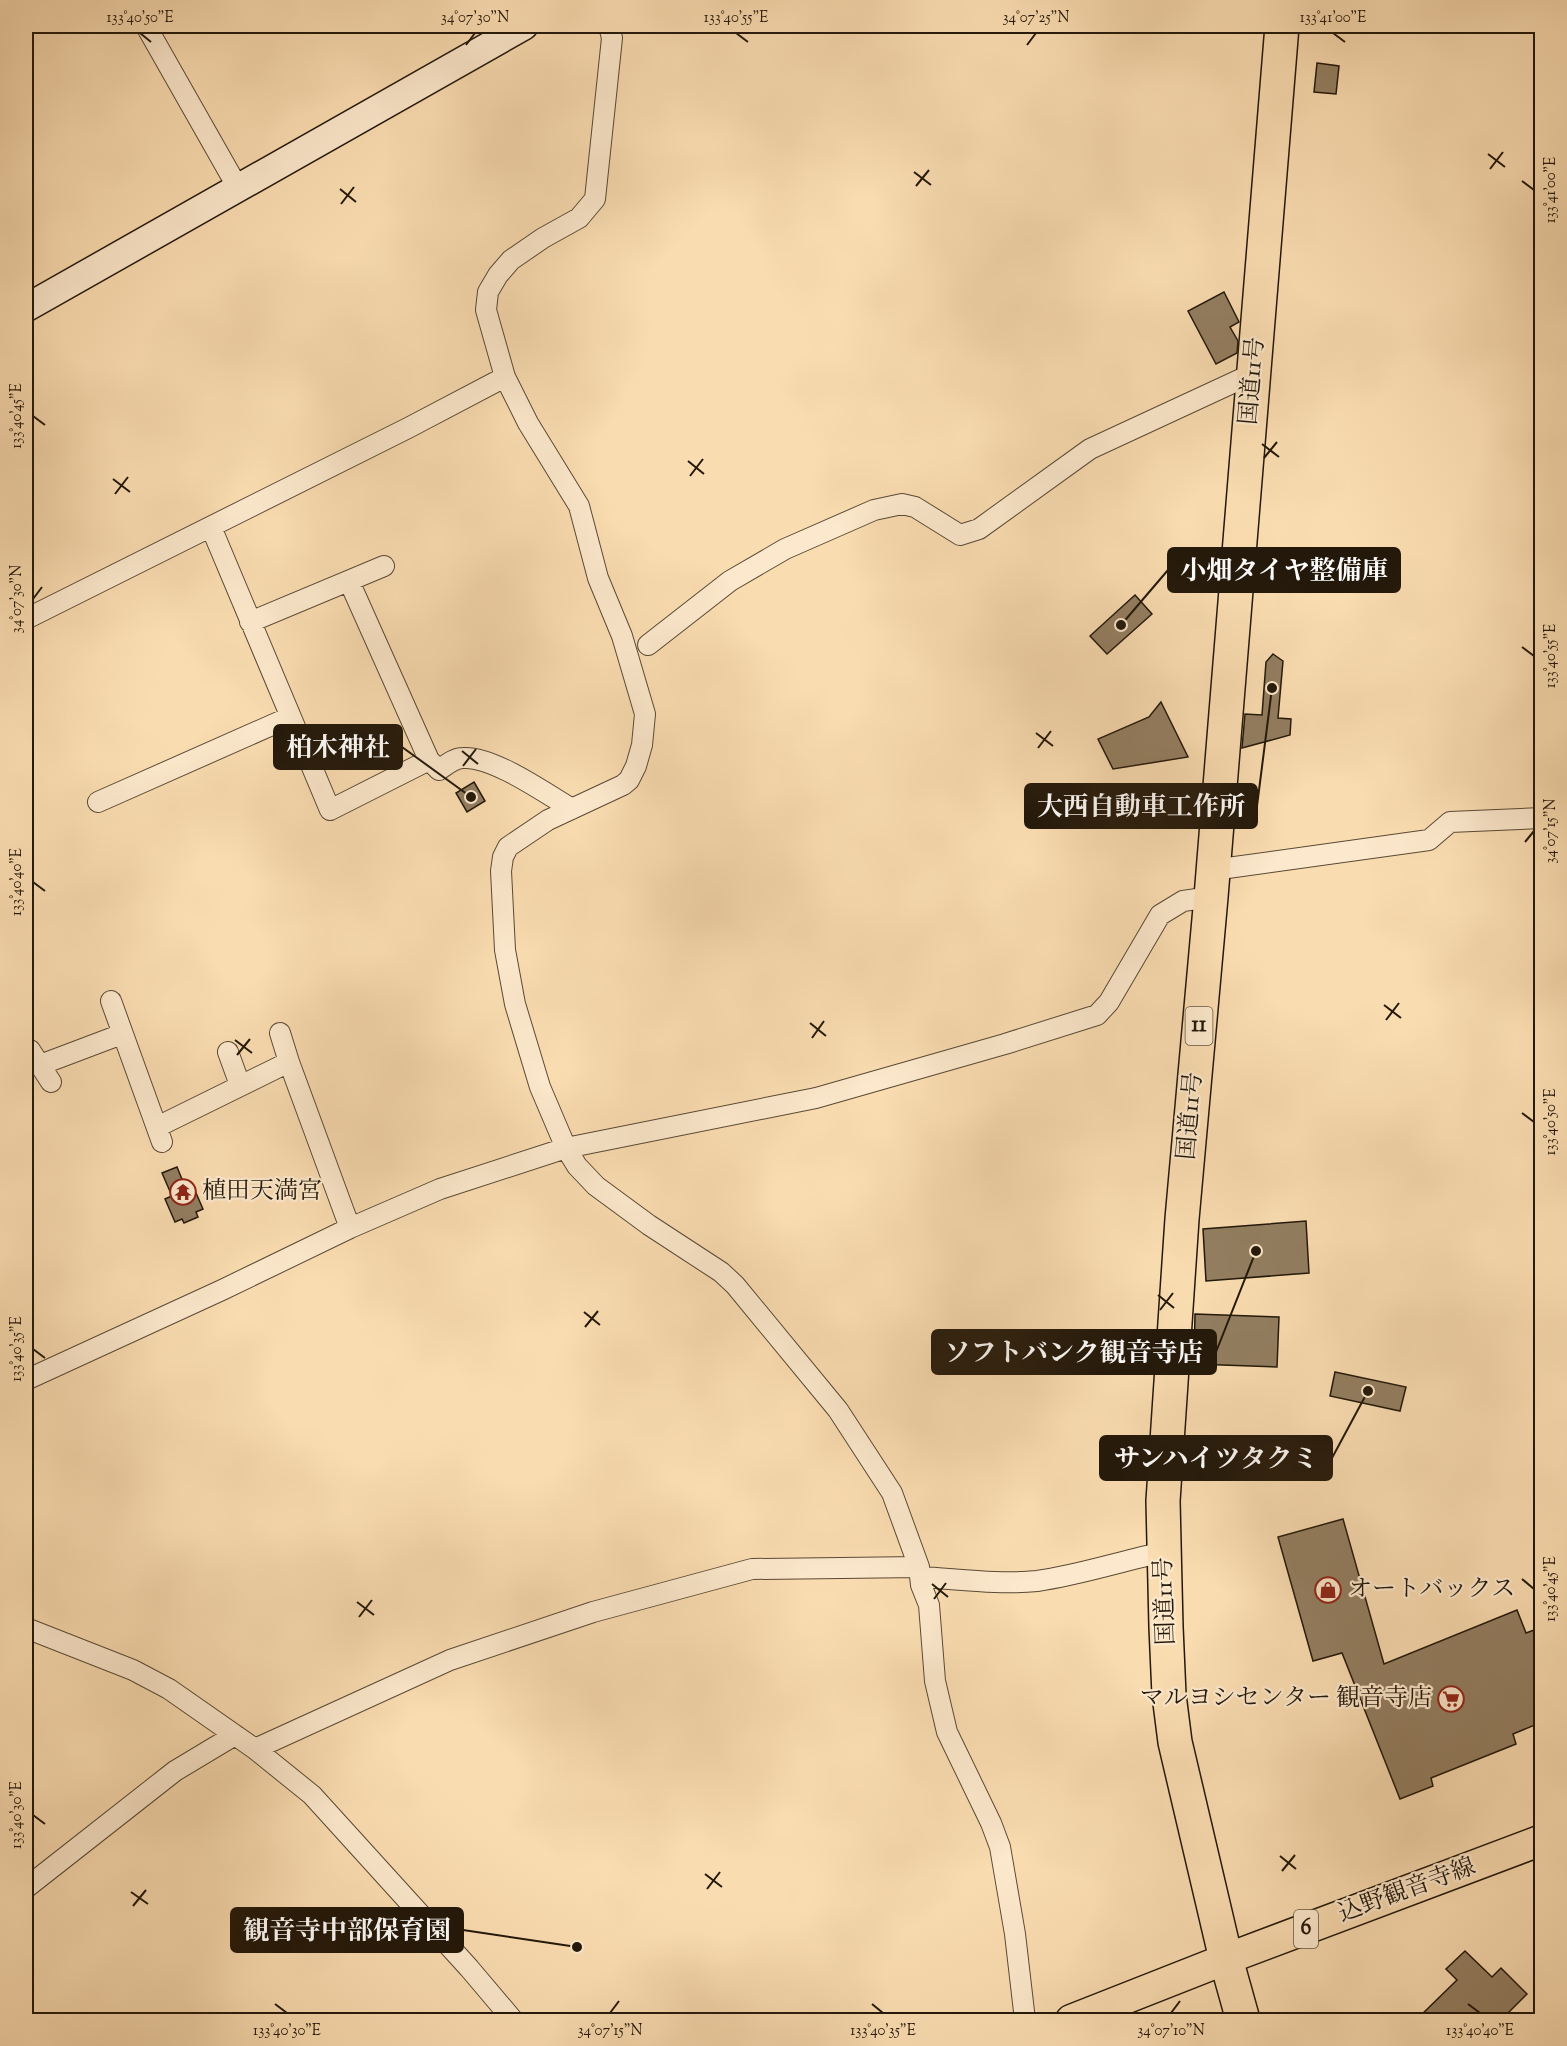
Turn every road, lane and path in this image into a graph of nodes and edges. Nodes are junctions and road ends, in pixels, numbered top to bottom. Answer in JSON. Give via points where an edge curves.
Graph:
{"nodes":[{"id":1,"x":146,"y":26,"type":"edge"},
{"id":2,"x":524,"y":26,"type":"edge"},
{"id":3,"x":609,"y":26,"type":"edge"},
{"id":4,"x":1282,"y":26,"type":"edge"},
{"id":5,"x":238,"y":188,"type":"junction"},
{"id":6,"x":26,"y":308,"type":"edge"},
{"id":7,"x":1254,"y":373,"type":"junction"},
{"id":8,"x":505,"y":377,"type":"junction"},
{"id":9,"x":211,"y":527,"type":"junction"},
{"id":10,"x":384,"y":566,"type":"dead end"},
{"id":11,"x":349,"y":581,"type":"junction"},
{"id":12,"x":26,"y":619,"type":"edge"},
{"id":13,"x":250,"y":622,"type":"junction"},
{"id":14,"x":648,"y":645,"type":"dead end"},
{"id":15,"x":291,"y":717,"type":"junction"},
{"id":16,"x":429,"y":759,"type":"junction"},
{"id":17,"x":98,"y":802,"type":"dead end"},
{"id":18,"x":572,"y":809,"type":"junction"},
{"id":19,"x":1542,"y":818,"type":"edge"},
{"id":20,"x":1212,"y":883,"type":"junction"},
{"id":21,"x":111,"y":1001,"type":"dead end"},
{"id":22,"x":280,"y":1033,"type":"dead end"},
{"id":23,"x":122,"y":1034,"type":"junction"},
{"id":24,"x":228,"y":1052,"type":"dead end"},
{"id":25,"x":289,"y":1062,"type":"junction"},
{"id":26,"x":51,"y":1082,"type":"dead end"},
{"id":27,"x":240,"y":1085,"type":"junction"},
{"id":28,"x":566,"y":1148,"type":"junction"},
{"id":29,"x":350,"y":1228,"type":"junction"},
{"id":30,"x":26,"y":1380,"type":"edge"},
{"id":31,"x":1164,"y":1552,"type":"junction"},
{"id":32,"x":920,"y":1572,"type":"junction"},
{"id":33,"x":26,"y":1628,"type":"edge"},
{"id":34,"x":235,"y":1735,"type":"junction"},
{"id":35,"x":255,"y":1749,"type":"junction"},
{"id":36,"x":1542,"y":1840,"type":"edge"},
{"id":37,"x":26,"y":1888,"type":"edge"},
{"id":38,"x":1226,"y":1959,"type":"junction"},
{"id":39,"x":513,"y":2020,"type":"edge"},
{"id":40,"x":1025,"y":2020,"type":"edge"},
{"id":41,"x":1071,"y":2020,"type":"edge"},
{"id":42,"x":1244,"y":2020,"type":"edge"}],
"edges":[{"from":1,"to":5,"type":"street"},
{"from":2,"to":5,"type":"street"},
{"from":3,"to":8,"type":"street","via":[[612,38],[595,200],[579,218],[511,260],[488,292],[486,310]]},
{"from":4,"to":7,"type":"highway","name":"国道11号","number":"11"},
{"from":5,"to":6,"type":"street"},
{"from":7,"to":14,"type":"street","via":[[1090,448],[979,530],[960,535],[915,507],[902,504],[851,519],[785,549],[730,581]]},
{"from":7,"to":20,"type":"highway","name":"国道11号","number":"11"},
{"from":8,"to":9,"type":"street"},
{"from":8,"to":18,"type":"street","via":[[579,506],[598,578],[622,636],[645,714],[642,745],[629,780]]},
{"from":9,"to":12,"type":"street"},
{"from":9,"to":13,"type":"street"},
{"from":10,"to":11,"type":"street"},
{"from":11,"to":13,"type":"street"},
{"from":11,"to":16,"type":"street"},
{"from":13,"to":15,"type":"street"},
{"from":15,"to":16,"type":"street","via":[[330,810]]},
{"from":15,"to":17,"type":"street"},
{"from":16,"to":18,"type":"street","via":[[439,770],[461,758],[477,759],[515,775]]},
{"from":18,"to":28,"type":"street","via":[[508,847],[501,871],[505,950],[515,1004],[540,1087]]},
{"from":19,"to":20,"type":"street","via":[[1450,822],[1429,840]]},
{"from":20,"to":28,"type":"street","via":[[1160,915],[1109,1002],[1097,1015],[816,1098]]},
{"from":20,"to":31,"type":"highway","name":"国道11号","number":"11","via":[[1182,1219],[1166,1446]]},
{"from":21,"to":23,"type":"street"},
{"from":22,"to":25,"type":"street"},
{"from":23,"to":26,"type":"street","via":[[35,1057]]},
{"from":23,"to":27,"type":"street","via":[[159,1134]]},
{"from":24,"to":27,"type":"street"},
{"from":25,"to":27,"type":"street"},
{"from":25,"to":29,"type":"street"},
{"from":28,"to":29,"type":"street","via":[[440,1189]]},
{"from":28,"to":32,"type":"street","via":[[596,1186],[735,1285],[838,1410],[892,1493]]},
{"from":29,"to":30,"type":"street"},
{"from":31,"to":32,"type":"street","via":[[1035,1581],[994,1581]]},
{"from":31,"to":38,"type":"highway","name":"国道11号","number":"11","via":[[1169,1695],[1175,1742]]},
{"from":32,"to":35,"type":"street","via":[[752,1569],[593,1612],[450,1660]]},
{"from":32,"to":40,"type":"street","via":[[929,1605],[934,1681],[947,1732],[1000,1847]]},
{"from":33,"to":34,"type":"street","via":[[134,1670]]},
{"from":34,"to":35,"type":"street"},
{"from":34,"to":37,"type":"street","via":[[175,1771]]},
{"from":35,"to":39,"type":"street","via":[[312,1795]]},
{"from":36,"to":38,"type":"main road","name":"込野観音寺線","number":"6"},
{"from":38,"to":41,"type":"main road","name":"込野観音寺線","number":"6"},
{"from":38,"to":42,"type":"highway","name":"国道11号","number":"11"}]}
